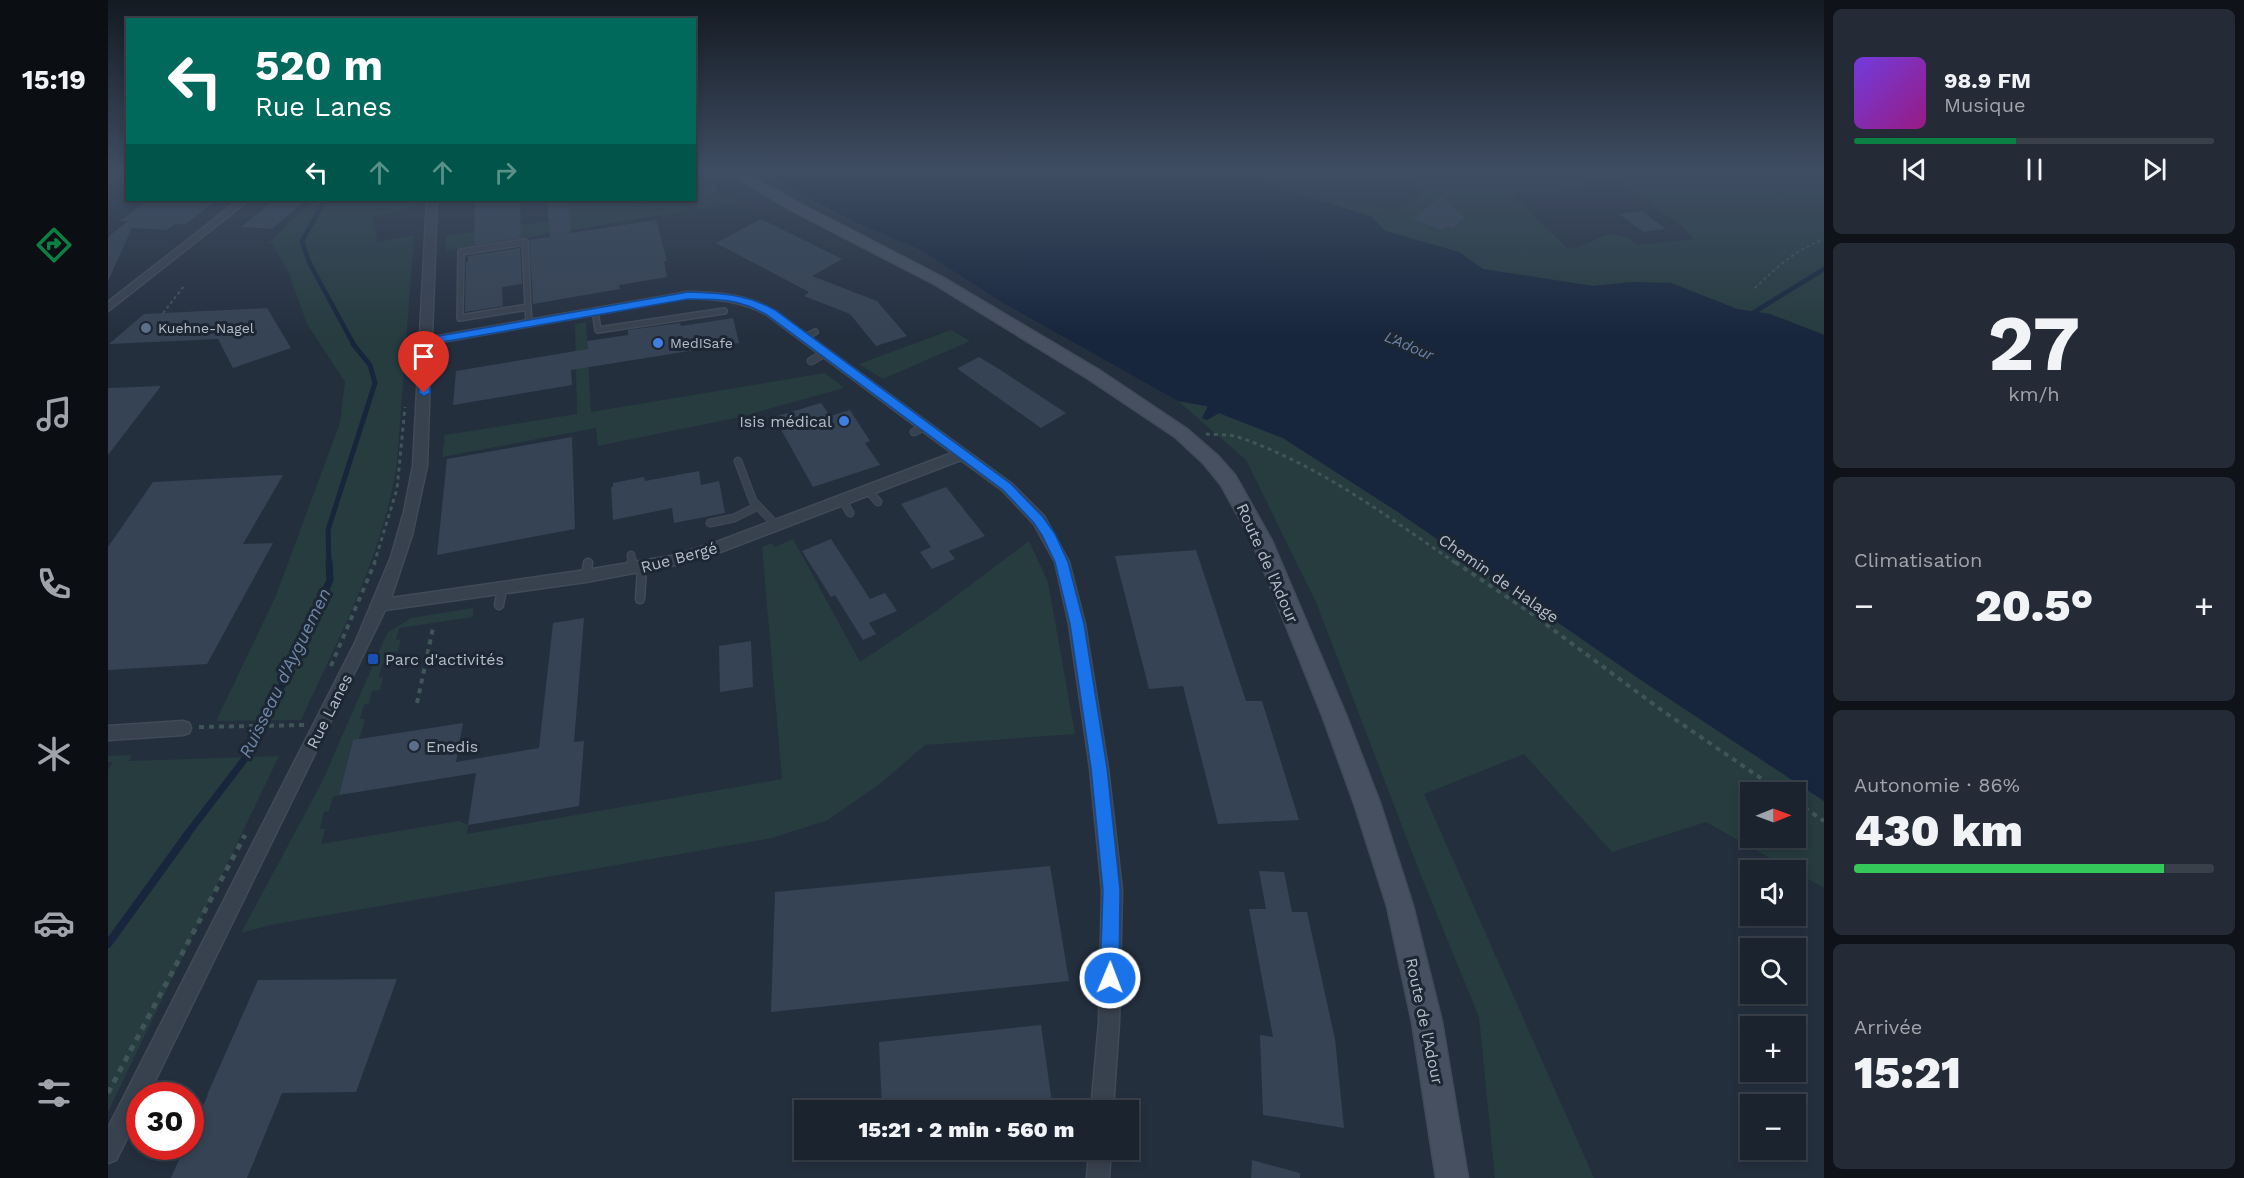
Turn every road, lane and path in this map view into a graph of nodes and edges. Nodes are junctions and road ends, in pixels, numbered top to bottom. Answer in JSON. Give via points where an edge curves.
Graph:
{"nodes":[{"id":1,"x":213,"y":225,"type":"edge"},
{"id":2,"x":431,"y":225,"type":"edge"},
{"id":3,"x":834,"y":225,"type":"edge"},
{"id":4,"x":1824,"y":240,"type":"edge"},
{"id":5,"x":184,"y":286,"type":"dead end"},
{"id":6,"x":1755,"y":288,"type":"dead end"},
{"id":7,"x":108,"y":308,"type":"edge"},
{"id":8,"x":595,"y":311,"type":"junction"},
{"id":9,"x":724,"y":311,"type":"dead end"},
{"id":10,"x":163,"y":313,"type":"dead end"},
{"id":11,"x":529,"y":315,"type":"junction"},
{"id":12,"x":425,"y":342,"type":"junction"},
{"id":13,"x":825,"y":353,"type":"junction"},
{"id":14,"x":811,"y":361,"type":"dead end"},
{"id":15,"x":405,"y":406,"type":"dead end"},
{"id":16,"x":1181,"y":433,"type":"junction"},
{"id":17,"x":963,"y":454,"type":"junction"},
{"id":18,"x":738,"y":461,"type":"dead end"},
{"id":19,"x":868,"y":490,"type":"junction"},
{"id":20,"x":878,"y":502,"type":"dead end"},
{"id":21,"x":758,"y":506,"type":"junction"},
{"id":22,"x":710,"y":523,"type":"dead end"},
{"id":23,"x":777,"y":526,"type":"junction"},
{"id":24,"x":635,"y":564,"type":"junction"},
{"id":25,"x":502,"y":589,"type":"junction"},
{"id":26,"x":640,"y":599,"type":"dead end"},
{"id":27,"x":381,"y":605,"type":"junction"},
{"id":28,"x":499,"y":605,"type":"dead end"},
{"id":29,"x":433,"y":628,"type":"dead end"},
{"id":30,"x":327,"y":674,"type":"dead end"},
{"id":31,"x":417,"y":703,"type":"dead end"},
{"id":32,"x":308,"y":715,"type":"dead end"},
{"id":33,"x":299,"y":725,"type":"dead end"},
{"id":34,"x":190,"y":727,"type":"joint"},
{"id":35,"x":108,"y":733,"type":"edge"},
{"id":36,"x":299,"y":734,"type":"dead end"},
{"id":37,"x":1766,"y":782,"type":"edge"},
{"id":38,"x":1806,"y":809,"type":"edge"},
{"id":39,"x":1824,"y":821,"type":"edge"},
{"id":40,"x":246,"y":833,"type":"dead end"},
{"id":41,"x":108,"y":1093,"type":"edge"},
{"id":42,"x":1103,"y":1100,"type":"edge"},
{"id":43,"x":108,"y":1152,"type":"edge"},
{"id":44,"x":1099,"y":1160,"type":"edge"},
{"id":45,"x":1098,"y":1178,"type":"edge"},
{"id":46,"x":1452,"y":1178,"type":"edge"}],
"edges":[{"from":1,"to":7,"type":"street"},
{"from":2,"to":12,"type":"street","name":"Rue Lanes"},
{"from":3,"to":16,"type":"main road","name":"Route de l'Adour","via":[[939,281],[1093,374]]},
{"from":4,"to":6,"type":"path","via":[[1770,273]]},
{"from":5,"to":10,"type":"path"},
{"from":8,"to":9,"type":"lane","via":[[598,330]]},
{"from":8,"to":11,"type":"street"},
{"from":8,"to":13,"type":"street","via":[[688,296],[729,297],[762,307],[810,335]]},
{"from":11,"to":11,"type":"lane","via":[[460,318],[461,252],[525,242]]},
{"from":11,"to":12,"type":"street"},
{"from":12,"to":27,"type":"street","name":"Rue Lanes","via":[[420,466],[414,506]]},
{"from":13,"to":14,"type":"lane"},
{"from":13,"to":17,"type":"street","via":[[919,429]]},
{"from":15,"to":30,"type":"path","via":[[401,462],[389,521],[372,572]]},
{"from":16,"to":37,"type":"path","name":"Chemin de Halage","via":[[1236,436],[1350,492],[1528,611]]},
{"from":16,"to":46,"type":"main road","name":"Route de l'Adour","via":[[1228,480],[1250,516],[1366,803],[1400,906],[1426,1022]]},
{"from":17,"to":19,"type":"street","name":"Rue Bergé"},
{"from":17,"to":42,"type":"street","via":[[1007,487],[1039,520],[1062,562],[1077,624],[1099,768],[1112,890]]},
{"from":18,"to":21,"type":"lane"},
{"from":19,"to":20,"type":"lane"},
{"from":19,"to":23,"type":"street","name":"Rue Bergé","via":[[846,507]]},
{"from":21,"to":22,"type":"lane","via":[[734,518]]},
{"from":21,"to":23,"type":"lane"},
{"from":23,"to":24,"type":"street","name":"Rue Bergé","via":[[718,548]]},
{"from":24,"to":25,"type":"street","name":"Rue Bergé"},
{"from":24,"to":26,"type":"lane"},
{"from":25,"to":27,"type":"street","name":"Rue Bergé"},
{"from":25,"to":28,"type":"lane"},
{"from":27,"to":43,"type":"street","name":"Rue Lanes"},
{"from":29,"to":31,"type":"path"},
{"from":32,"to":36,"type":"path"},
{"from":33,"to":34,"type":"path"},
{"from":34,"to":35,"type":"street"},
{"from":38,"to":39,"type":"path"},
{"from":40,"to":41,"type":"path"},
{"from":44,"to":45,"type":"street"}]}
